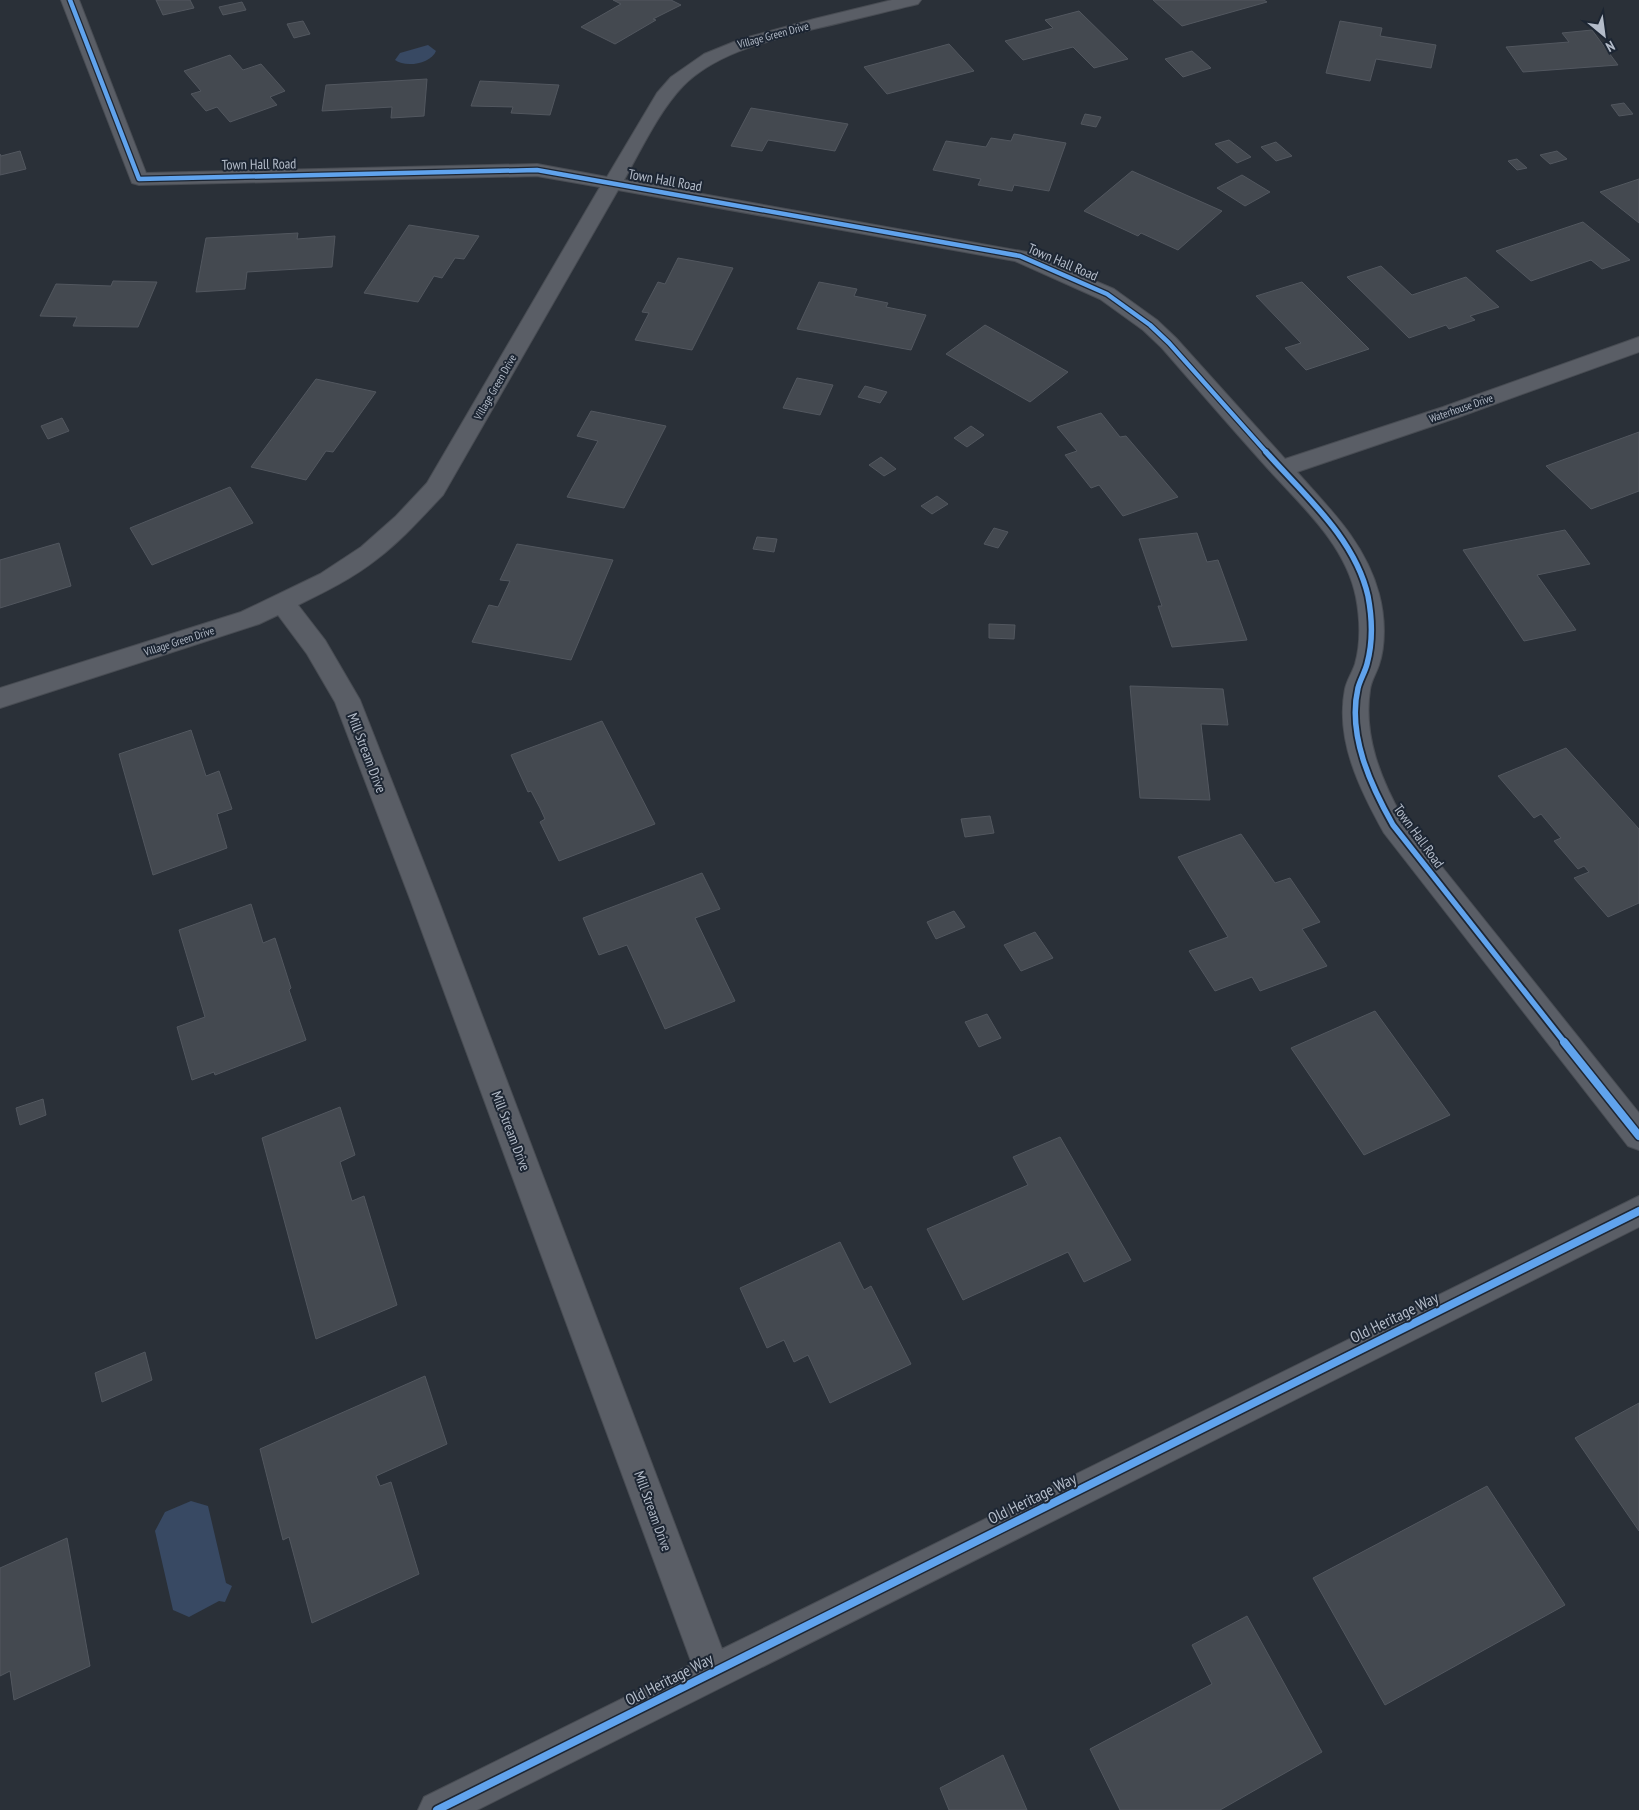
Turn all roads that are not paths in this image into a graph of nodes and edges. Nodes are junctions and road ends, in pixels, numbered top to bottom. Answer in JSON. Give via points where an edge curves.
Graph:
{"nodes":[{"id":1,"x":70,"y":0,"type":"edge"},
{"id":2,"x":912,"y":0,"type":"edge"},
{"id":3,"x":614,"y":183,"type":"junction"},
{"id":4,"x":1639,"y":344,"type":"edge"},
{"id":5,"x":1281,"y":469,"type":"junction"},
{"id":6,"x":283,"y":604,"type":"junction"},
{"id":7,"x":0,"y":698,"type":"edge"},
{"id":8,"x":1639,"y":1136,"type":"edge"},
{"id":9,"x":1639,"y":1211,"type":"edge"},
{"id":10,"x":713,"y":1672,"type":"junction"},
{"id":11,"x":437,"y":1810,"type":"edge"}],
"edges":[{"from":1,"to":3,"type":"street","name":"Town Hall Road","via":[[139,179],[536,170]]},
{"from":2,"to":3,"type":"street","name":"Village Green Drive","via":[[747,41],[698,64],[663,97]]},
{"from":3,"to":5,"type":"street","name":"Town Hall Road","via":[[1020,256],[1107,294],[1150,325]]},
{"from":3,"to":6,"type":"street","name":"Village Green Drive","via":[[435,488],[404,522],[369,552],[328,580]]},
{"from":4,"to":5,"type":"street","name":"Waterhouse Drive"},
{"from":5,"to":8,"type":"street","name":"Town Hall Road","via":[[1340,535],[1365,584],[1372,636],[1367,665],[1357,690],[1357,738],[1369,782],[1388,818]]},
{"from":6,"to":7,"type":"street","name":"Village Green Drive","via":[[218,629]]},
{"from":6,"to":10,"type":"street","name":"Mill Stream Drive","via":[[316,647],[347,700]]},
{"from":9,"to":10,"type":"street","name":"Old Heritage Way"},
{"from":10,"to":11,"type":"street","name":"Old Heritage Way"}]}
